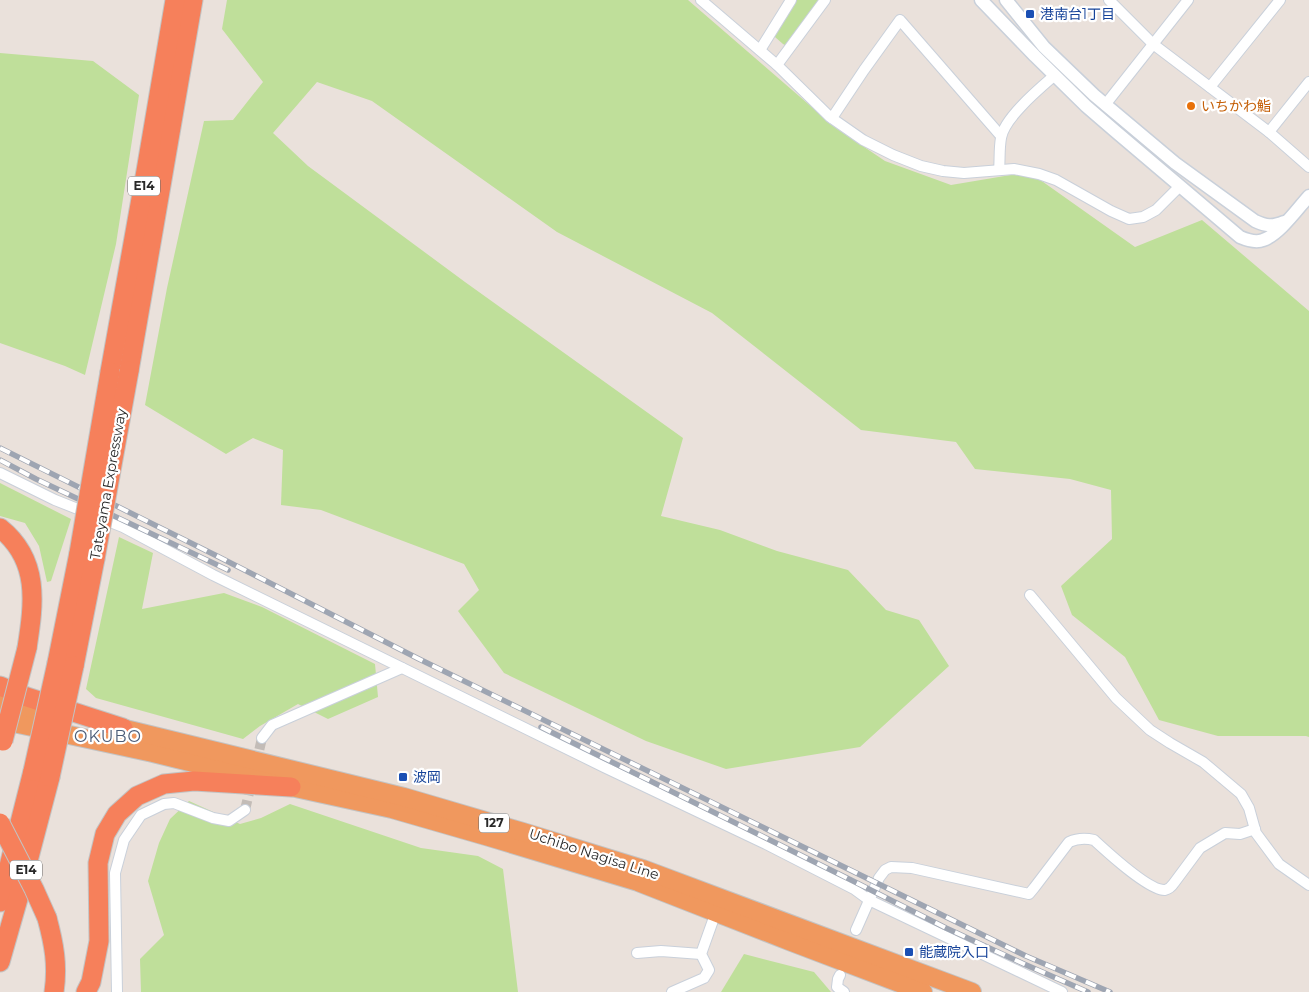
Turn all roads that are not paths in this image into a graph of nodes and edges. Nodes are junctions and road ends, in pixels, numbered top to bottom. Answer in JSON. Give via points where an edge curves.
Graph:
{"nodes":[{"id":1,"x":175,"y":0,"type":"edge"},
{"id":2,"x":192,"y":0,"type":"edge"},
{"id":3,"x":701,"y":0,"type":"edge"},
{"id":4,"x":790,"y":0,"type":"edge"},
{"id":5,"x":825,"y":0,"type":"edge"},
{"id":6,"x":981,"y":0,"type":"edge"},
{"id":7,"x":1006,"y":0,"type":"edge"},
{"id":8,"x":1110,"y":0,"type":"edge"},
{"id":9,"x":1188,"y":0,"type":"edge"},
{"id":10,"x":1280,"y":0,"type":"edge"},
{"id":11,"x":1153,"y":44,"type":"junction"},
{"id":12,"x":760,"y":50,"type":"junction"},
{"id":13,"x":777,"y":64,"type":"junction"},
{"id":14,"x":1055,"y":75,"type":"junction"},
{"id":15,"x":1309,"y":82,"type":"edge"},
{"id":16,"x":1210,"y":87,"type":"junction"},
{"id":17,"x":1106,"y":105,"type":"junction"},
{"id":18,"x":832,"y":118,"type":"junction"},
{"id":19,"x":1269,"y":132,"type":"junction"},
{"id":20,"x":1001,"y":136,"type":"junction"},
{"id":21,"x":1309,"y":166,"type":"edge"},
{"id":22,"x":999,"y":170,"type":"junction"},
{"id":23,"x":1180,"y":186,"type":"junction"},
{"id":24,"x":1309,"y":196,"type":"edge"},
{"id":25,"x":1289,"y":219,"type":"junction"},
{"id":26,"x":0,"y":473,"type":"edge"},
{"id":27,"x":0,"y":528,"type":"edge"},
{"id":28,"x":87,"y":556,"type":"junction"},
{"id":29,"x":1030,"y":595,"type":"dead end"},
{"id":30,"x":402,"y":668,"type":"junction"},
{"id":31,"x":0,"y":686,"type":"edge"},
{"id":32,"x":0,"y":704,"type":"edge"},
{"id":33,"x":0,"y":720,"type":"edge"},
{"id":34,"x":122,"y":728,"type":"junction"},
{"id":35,"x":262,"y":738,"type":"tunnel mouth"},
{"id":36,"x":2,"y":747,"type":"edge"},
{"id":37,"x":41,"y":774,"type":"junction"},
{"id":38,"x":291,"y":787,"type":"junction"},
{"id":39,"x":246,"y":810,"type":"dead end"},
{"id":40,"x":0,"y":823,"type":"edge"},
{"id":41,"x":1255,"y":829,"type":"junction"},
{"id":42,"x":1309,"y":885,"type":"edge"},
{"id":43,"x":869,"y":900,"type":"junction"},
{"id":44,"x":0,"y":902,"type":"edge"},
{"id":45,"x":716,"y":912,"type":"junction"},
{"id":46,"x":856,"y":930,"type":"dead end"},
{"id":47,"x":637,"y":953,"type":"dead end"},
{"id":48,"x":701,"y":954,"type":"junction"},
{"id":49,"x":0,"y":962,"type":"edge"},
{"id":50,"x":840,"y":975,"type":"dead end"},
{"id":51,"x":54,"y":992,"type":"edge"},
{"id":52,"x":86,"y":992,"type":"edge"},
{"id":53,"x":117,"y":992,"type":"edge"},
{"id":54,"x":672,"y":992,"type":"edge"},
{"id":55,"x":844,"y":992,"type":"edge"},
{"id":56,"x":923,"y":992,"type":"edge"},
{"id":57,"x":972,"y":992,"type":"edge"},
{"id":58,"x":1062,"y":992,"type":"edge"}],
"edges":[{"from":1,"to":28,"type":"highway","name":"Tateyama Expressway","number":"E14","bridge":true,"via":[[110,372]]},
{"from":2,"to":28,"type":"highway","name":"Tateyama Expressway","number":"E14","bridge":true,"via":[[129,371]]},
{"from":3,"to":12,"type":"street"},
{"from":4,"to":12,"type":"street"},
{"from":5,"to":13,"type":"street"},
{"from":6,"to":14,"type":"street"},
{"from":7,"to":17,"type":"street","via":[[1044,47]]},
{"from":8,"to":11,"type":"street"},
{"from":9,"to":11,"type":"street"},
{"from":10,"to":16,"type":"street"},
{"from":11,"to":16,"type":"street"},
{"from":11,"to":17,"type":"street"},
{"from":12,"to":13,"type":"street"},
{"from":13,"to":18,"type":"street"},
{"from":14,"to":20,"type":"street","via":[[1011,117]]},
{"from":14,"to":23,"type":"street","via":[[1114,131]]},
{"from":15,"to":19,"type":"street"},
{"from":16,"to":19,"type":"street"},
{"from":17,"to":25,"type":"street","via":[[1175,163],[1255,221],[1274,226]]},
{"from":18,"to":20,"type":"street","via":[[900,20]]},
{"from":18,"to":22,"type":"street","via":[[863,140],[921,166],[964,173]]},
{"from":19,"to":21,"type":"street"},
{"from":20,"to":22,"type":"street"},
{"from":22,"to":23,"type":"street","via":[[1014,169],[1056,180],[1129,219],[1143,217],[1156,210]]},
{"from":23,"to":25,"type":"street","via":[[1240,237],[1251,241],[1263,241]]},
{"from":24,"to":25,"type":"street"},
{"from":26,"to":30,"type":"street","via":[[55,500],[123,527]]},
{"from":27,"to":36,"type":"highway","bridge":true,"via":[[16,542],[32,584],[27,648]]},
{"from":28,"to":37,"type":"highway","name":"Tateyama Expressway","number":"E14","bridge":true},
{"from":29,"to":41,"type":"street","via":[[1116,698],[1150,730],[1203,762],[1241,794]]},
{"from":30,"to":35,"type":"street","via":[[272,725]]},
{"from":30,"to":43,"type":"street","via":[[758,840],[854,889]]},
{"from":31,"to":34,"type":"highway"},
{"from":32,"to":34,"type":"highway","name":"Uchibo Nagisa Line","number":"127"},
{"from":33,"to":38,"type":"highway","name":"Uchibo Nagisa Line","number":"127"},
{"from":34,"to":57,"type":"highway","name":"Uchibo Nagisa Line","number":"127","via":[[404,797],[635,866]]},
{"from":37,"to":44,"type":"highway","name":"Tateyama Expressway","number":"E14"},
{"from":37,"to":49,"type":"highway","name":"Tateyama Expressway","number":"E14","via":[[18,899]]},
{"from":38,"to":45,"type":"highway","name":"Uchibo Nagisa Line","number":"127","via":[[489,837],[638,882]]},
{"from":38,"to":52,"type":"highway","via":[[194,781],[164,784],[136,796],[117,814],[105,834],[98,862],[99,941]]},
{"from":39,"to":53,"type":"street","via":[[229,821],[174,803],[141,815],[124,840],[115,873]]},
{"from":40,"to":51,"type":"highway","bridge":true,"via":[[47,918],[56,958]]},
{"from":41,"to":42,"type":"street","via":[[1279,864]]},
{"from":41,"to":43,"type":"street","via":[[1240,834],[1225,833],[1200,848],[1170,888],[1165,890],[1138,877],[1094,840],[1081,838],[1069,842],[1028,894],[912,868],[891,867],[885,870]]},
{"from":43,"to":46,"type":"street"},
{"from":43,"to":58,"type":"street"},
{"from":45,"to":48,"type":"street"},
{"from":45,"to":56,"type":"highway","name":"Uchibo Nagisa Line","number":"127"},
{"from":47,"to":48,"type":"street"},
{"from":48,"to":54,"type":"street","via":[[709,970],[704,978]]},
{"from":50,"to":55,"type":"street","via":[[838,987]]}]}
